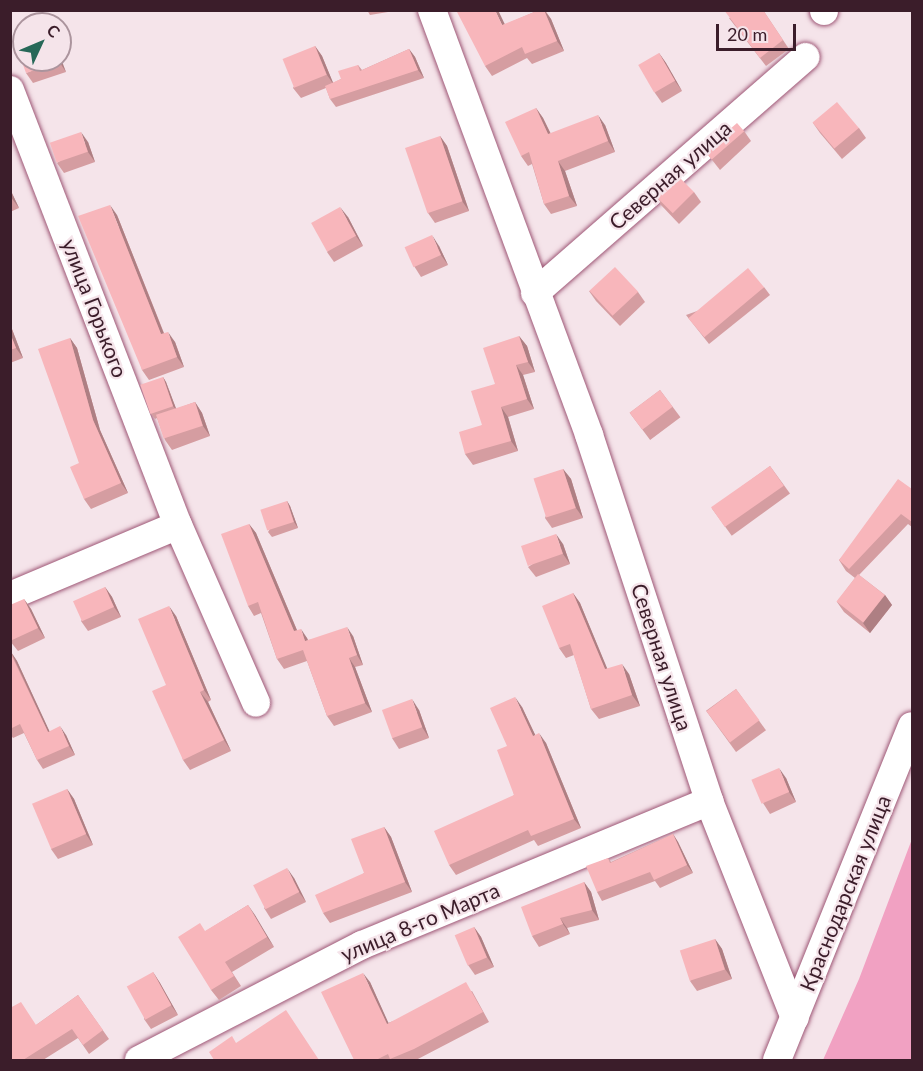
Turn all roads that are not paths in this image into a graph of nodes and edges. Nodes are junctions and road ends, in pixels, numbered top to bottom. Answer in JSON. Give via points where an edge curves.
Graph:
{"nodes":[{"id":1,"x":432,"y":10,"type":"edge"},
{"id":2,"x":806,"y":57,"type":"dead end"},
{"id":3,"x":10,"y":90,"type":"edge"},
{"id":4,"x":535,"y":293,"type":"junction"},
{"id":5,"x":178,"y":525,"type":"junction"},
{"id":6,"x":10,"y":596,"type":"edge"},
{"id":7,"x":256,"y":703,"type":"dead end"},
{"id":8,"x":912,"y":726,"type":"edge"},
{"id":9,"x":709,"y":801,"type":"junction"},
{"id":10,"x":795,"y":1018,"type":"junction"},
{"id":11,"x":138,"y":1060,"type":"edge"},
{"id":12,"x":777,"y":1060,"type":"edge"}],
"edges":[{"from":1,"to":4,"type":"street","name":"Северная улица"},
{"from":2,"to":4,"type":"street","name":"Северная улица"},
{"from":3,"to":5,"type":"street","name":"улица Горького"},
{"from":4,"to":9,"type":"street","name":"Северная улица","via":[[590,435]]},
{"from":5,"to":6,"type":"street"},
{"from":5,"to":7,"type":"street","name":"улица Горького"},
{"from":8,"to":10,"type":"street","name":"Краснодарская улица"},
{"from":9,"to":10,"type":"street","name":"Северная улица"},
{"from":9,"to":11,"type":"street","name":"улица 8-го Марта","via":[[362,945]]},
{"from":10,"to":12,"type":"street","name":"Краснодарская улица"}]}
